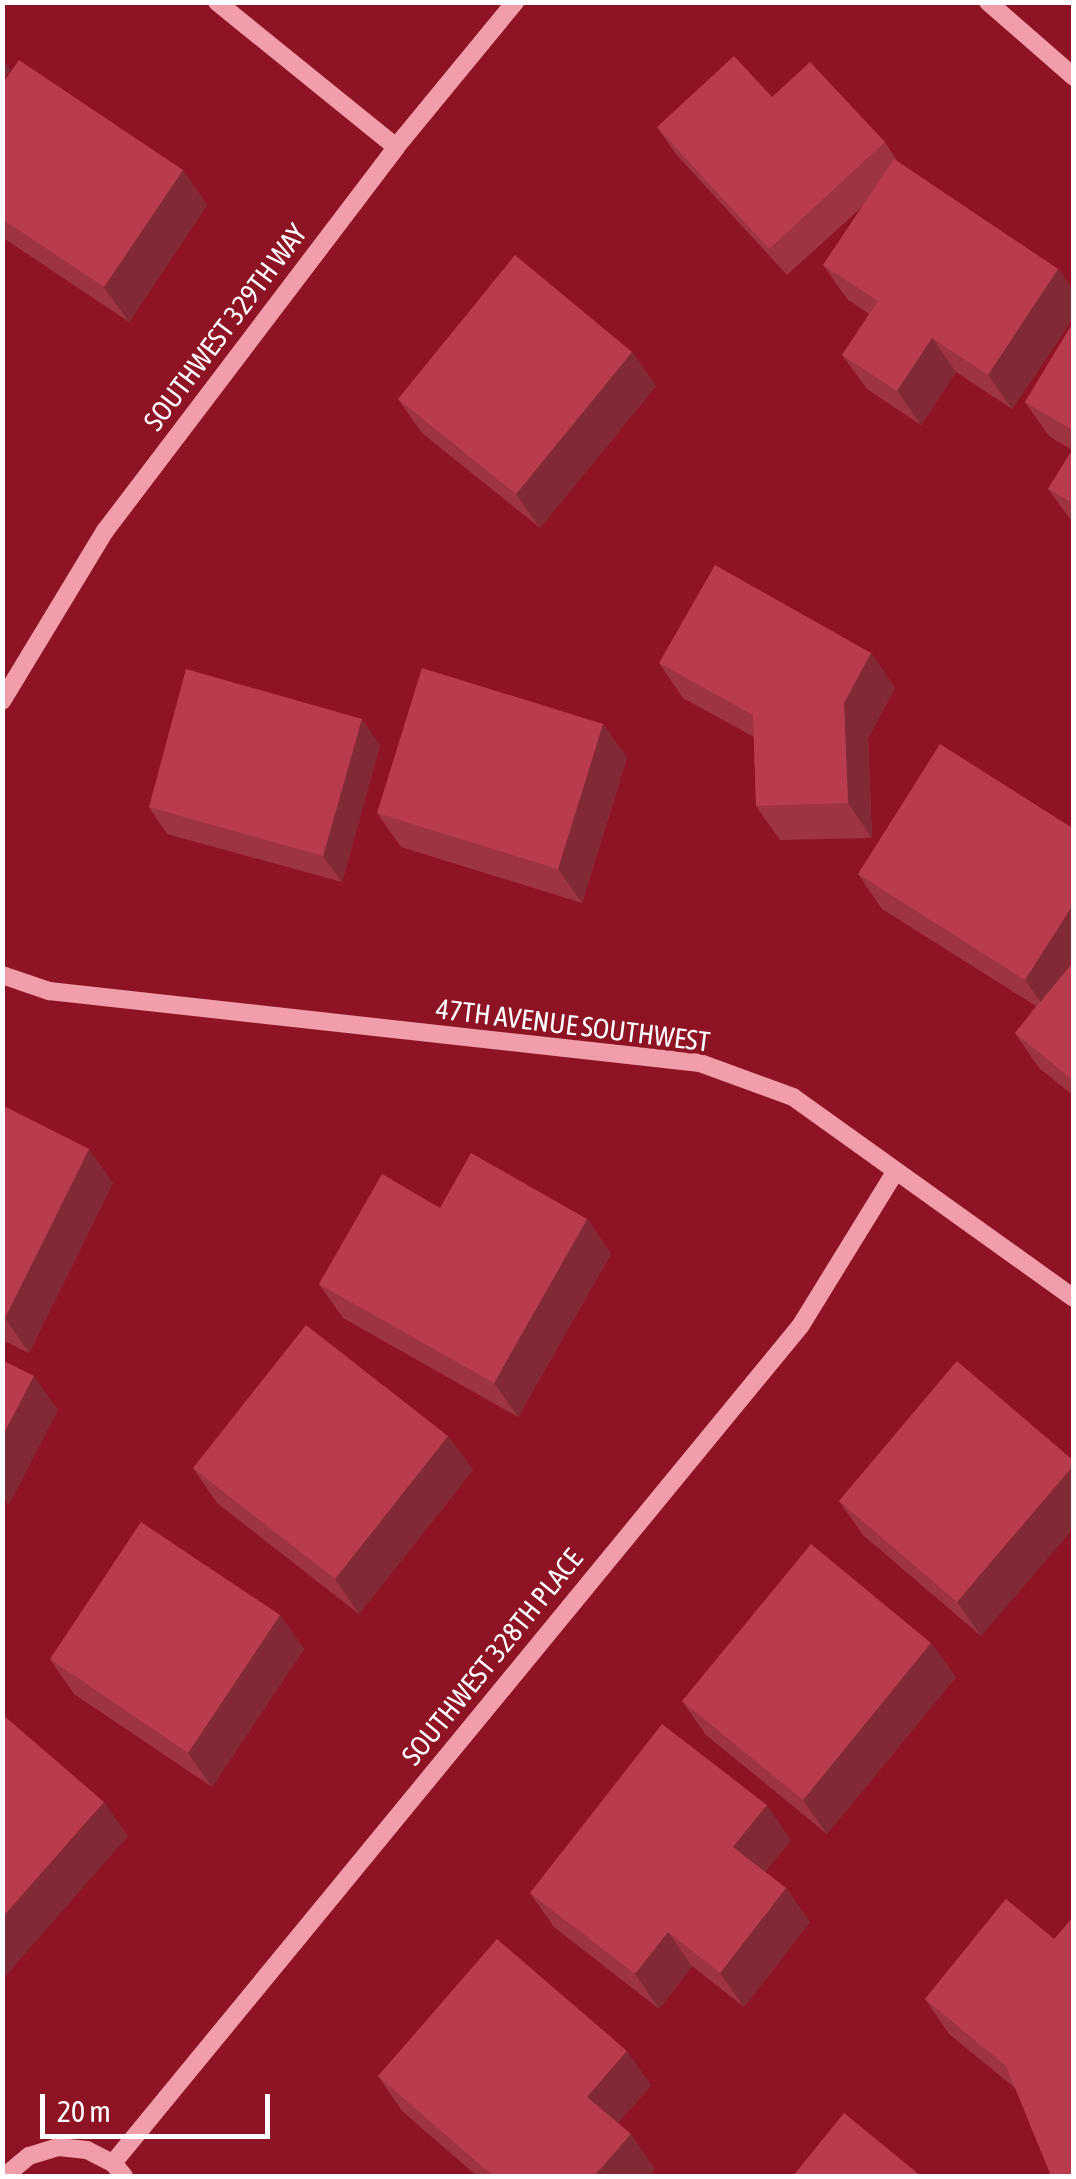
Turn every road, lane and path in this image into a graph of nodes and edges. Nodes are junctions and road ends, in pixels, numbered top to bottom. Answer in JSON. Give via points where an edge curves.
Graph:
{"nodes":[{"id":1,"x":217,"y":2,"type":"edge"},
{"id":2,"x":515,"y":2,"type":"edge"},
{"id":3,"x":988,"y":2,"type":"edge"},
{"id":4,"x":1074,"y":77,"type":"edge"},
{"id":5,"x":396,"y":147,"type":"junction"},
{"id":6,"x":2,"y":701,"type":"edge"},
{"id":7,"x":2,"y":975,"type":"edge"},
{"id":8,"x":895,"y":1172,"type":"junction"},
{"id":9,"x":1074,"y":1298,"type":"edge"},
{"id":10,"x":118,"y":2170,"type":"edge"},
{"id":11,"x":5,"y":2176,"type":"edge"}],
"edges":[{"from":1,"to":5,"type":"street"},
{"from":2,"to":5,"type":"street","name":"SOUTHWEST 329TH WAY"},
{"from":3,"to":4,"type":"street"},
{"from":5,"to":6,"type":"street","name":"SOUTHWEST 329TH WAY","via":[[105,532]]},
{"from":7,"to":8,"type":"street","name":"47TH AVENUE SOUTHWEST","via":[[49,992],[700,1063],[792,1097]]},
{"from":8,"to":9,"type":"street","name":"47TH AVENUE SOUTHWEST"},
{"from":8,"to":10,"type":"street","name":"SOUTHWEST 328TH PLACE","via":[[801,1324]]},
{"from":10,"to":11,"type":"street","name":"SOUTHWEST 328TH PLACE","via":[[87,2150],[58,2147],[29,2156]]}]}
